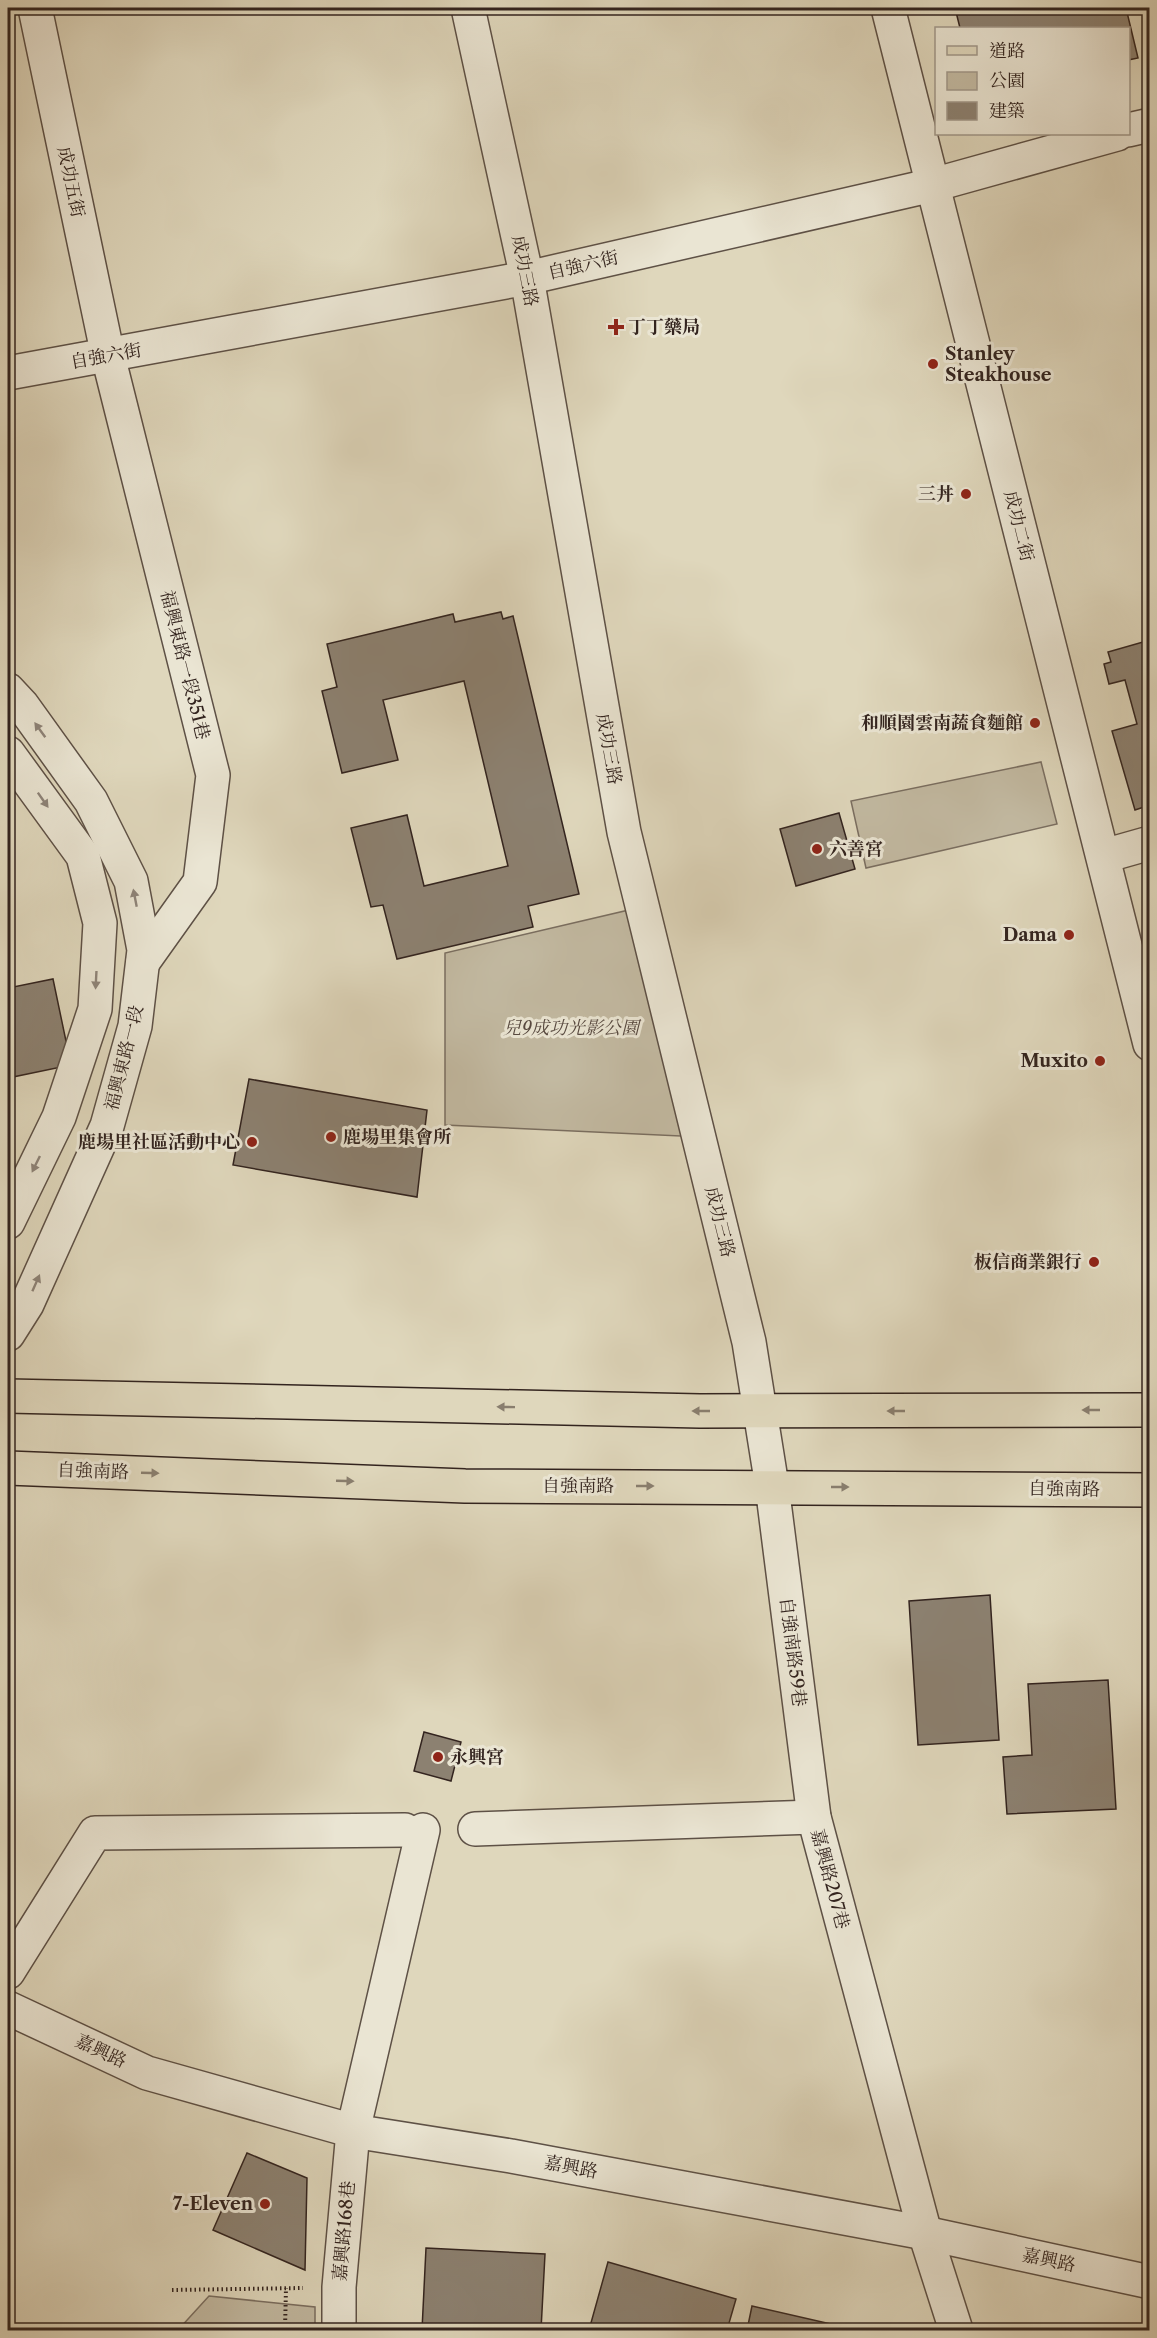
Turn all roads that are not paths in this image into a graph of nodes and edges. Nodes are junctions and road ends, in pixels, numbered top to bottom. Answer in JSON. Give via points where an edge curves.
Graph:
{"nodes":[{"id":1,"x":35,"y":8,"type":"edge"},
{"id":2,"x":468,"y":8,"type":"edge"},
{"id":3,"x":888,"y":8,"type":"edge"},
{"id":4,"x":1149,"y":125,"type":"edge"},
{"id":5,"x":1130,"y":130,"type":"edge"},
{"id":6,"x":1114,"y":135,"type":"edge"},
{"id":7,"x":933,"y":185,"type":"junction"},
{"id":8,"x":527,"y":278,"type":"junction"},
{"id":9,"x":108,"y":356,"type":"junction"},
{"id":10,"x":8,"y":374,"type":"edge"},
{"id":11,"x":8,"y":690,"type":"edge"},
{"id":12,"x":8,"y":753,"type":"edge"},
{"id":13,"x":1149,"y":843,"type":"edge"},
{"id":14,"x":1104,"y":855,"type":"junction"},
{"id":15,"x":143,"y":962,"type":"junction"},
{"id":16,"x":1149,"y":1044,"type":"edge"},
{"id":17,"x":8,"y":1222,"type":"edge"},
{"id":18,"x":8,"y":1334,"type":"edge"},
{"id":19,"x":8,"y":1396,"type":"edge"},
{"id":20,"x":1149,"y":1410,"type":"edge"},
{"id":21,"x":760,"y":1411,"type":"junction"},
{"id":22,"x":8,"y":1468,"type":"edge"},
{"id":23,"x":772,"y":1486,"type":"junction"},
{"id":24,"x":1149,"y":1490,"type":"edge"},
{"id":25,"x":814,"y":1817,"type":"junction"},
{"id":26,"x":475,"y":1829,"type":"dead end"},
{"id":27,"x":8,"y":1972,"type":"edge"},
{"id":28,"x":8,"y":2008,"type":"edge"},
{"id":29,"x":354,"y":2131,"type":"junction"},
{"id":30,"x":925,"y":2234,"type":"junction"},
{"id":31,"x":1149,"y":2282,"type":"edge"},
{"id":32,"x":339,"y":2331,"type":"edge"},
{"id":33,"x":956,"y":2331,"type":"edge"}],
"edges":[{"from":1,"to":9,"type":"street","name":"成功五街"},
{"from":2,"to":8,"type":"street","name":"成功三路"},
{"from":3,"to":7,"type":"street","name":"成功二街"},
{"from":4,"to":5,"type":"street"},
{"from":6,"to":7,"type":"street","name":"自強六街"},
{"from":7,"to":8,"type":"street","name":"自強六街"},
{"from":7,"to":14,"type":"street","name":"成功二街"},
{"from":8,"to":9,"type":"street","name":"自強六街"},
{"from":8,"to":21,"type":"street","name":"成功三路","via":[[624,832],[749,1342]]},
{"from":9,"to":10,"type":"street","name":"自強六街"},
{"from":9,"to":15,"type":"street","name":"福興東路一段351巷","via":[[213,775],[200,882]]},
{"from":15,"to":11,"type":"street","name":"福興東路一段","one_way":true,"via":[[131,881],[101,820]]},
{"from":12,"to":17,"type":"street","one_way":true,"via":[[83,856],[100,923],[95,1009],[59,1118]]},
{"from":13,"to":14,"type":"street"},
{"from":14,"to":16,"type":"street","name":"成功二街"},
{"from":18,"to":15,"type":"street","name":"福興東路一段","one_way":true,"via":[[27,1304],[107,1126],[135,1026]]},
{"from":21,"to":19,"type":"main road","one_way":true},
{"from":20,"to":21,"type":"main road","one_way":true},
{"from":21,"to":23,"type":"street","name":"成功三路"},
{"from":22,"to":23,"type":"main road","name":"自強南路","one_way":true,"via":[[465,1486]]},
{"from":23,"to":24,"type":"main road","name":"自強南路","one_way":true},
{"from":23,"to":25,"type":"street","name":"自強南路59巷"},
{"from":25,"to":26,"type":"street","name":"嘉興路207巷"},
{"from":25,"to":30,"type":"street","name":"嘉興路207巷"},
{"from":27,"to":29,"type":"street","name":"嘉興路168巷","via":[[95,1833],[414,1830]]},
{"from":28,"to":29,"type":"street","name":"嘉興路","via":[[147,2073]]},
{"from":29,"to":30,"type":"street","name":"嘉興路","via":[[511,2156]]},
{"from":29,"to":32,"type":"street","name":"嘉興路168巷","via":[[339,2288]]},
{"from":30,"to":31,"type":"street","name":"嘉興路"},
{"from":30,"to":33,"type":"street","name":"嘉興路207巷"}]}
